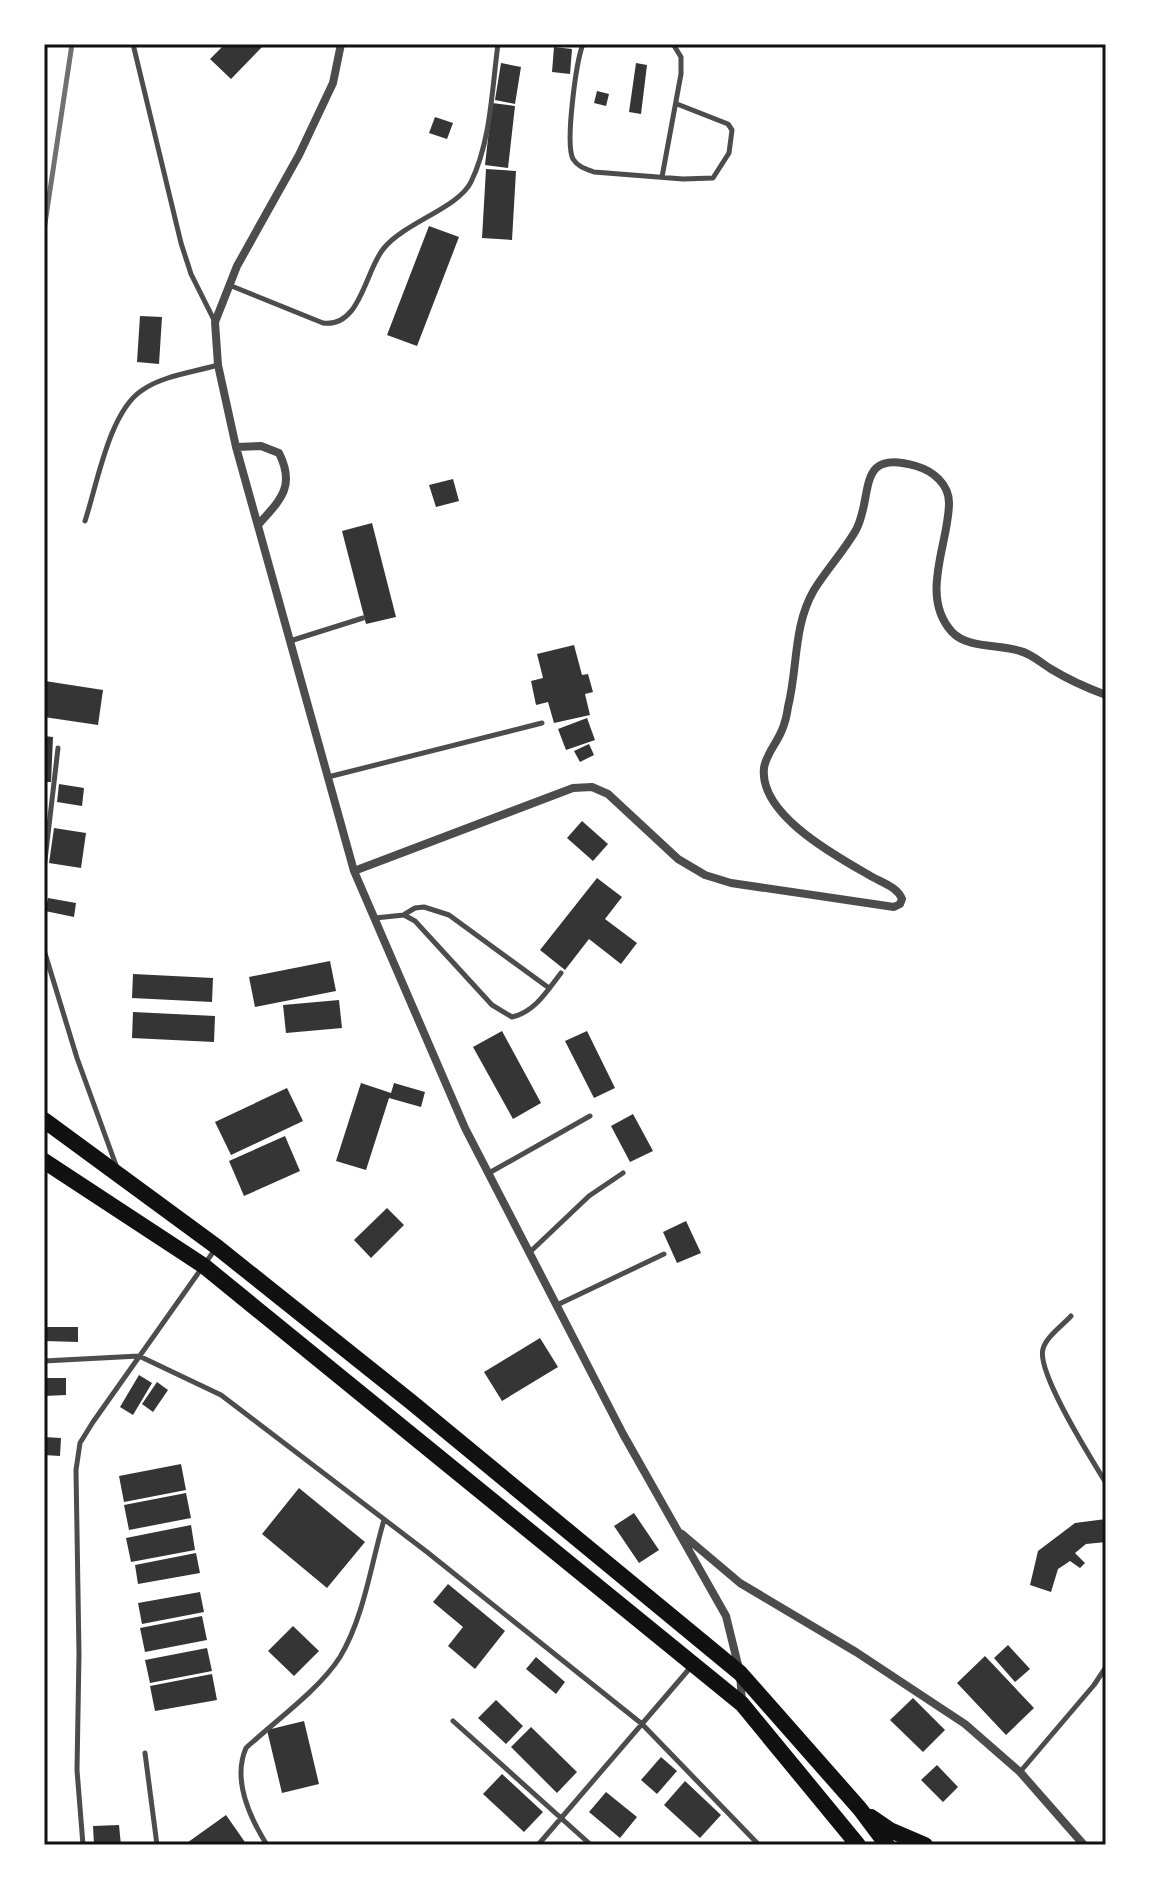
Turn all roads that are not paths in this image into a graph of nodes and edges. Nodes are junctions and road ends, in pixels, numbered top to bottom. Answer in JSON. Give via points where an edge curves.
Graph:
{"nodes":[{"id":1,"x":133,"y":44,"type":"edge"},
{"id":2,"x":341,"y":44,"type":"edge"},
{"id":3,"x":498,"y":44,"type":"edge"},
{"id":4,"x":583,"y":44,"type":"edge"},
{"id":5,"x":673,"y":44,"type":"edge"},
{"id":6,"x":677,"y":104,"type":"junction"},
{"id":7,"x":662,"y":177,"type":"junction"},
{"id":8,"x":228,"y":284,"type":"junction"},
{"id":9,"x":215,"y":322,"type":"junction"},
{"id":10,"x":218,"y":365,"type":"junction"},
{"id":11,"x":236,"y":447,"type":"junction"},
{"id":12,"x":85,"y":521,"type":"dead end"},
{"id":13,"x":258,"y":525,"type":"junction"},
{"id":14,"x":363,"y":618,"type":"dead end"},
{"id":15,"x":290,"y":641,"type":"junction"},
{"id":16,"x":1106,"y":695,"type":"edge"},
{"id":17,"x":542,"y":723,"type":"dead end"},
{"id":18,"x":58,"y":748,"type":"dead end"},
{"id":19,"x":328,"y":777,"type":"junction"},
{"id":20,"x":44,"y":869,"type":"edge"},
{"id":21,"x":354,"y":871,"type":"junction"},
{"id":22,"x":404,"y":915,"type":"junction"},
{"id":23,"x":374,"y":918,"type":"junction"},
{"id":24,"x":44,"y":950,"type":"edge"},
{"id":25,"x":561,"y":973,"type":"dead end"},
{"id":26,"x":549,"y":988,"type":"junction"},
{"id":27,"x":590,"y":1116,"type":"dead end"},
{"id":28,"x":44,"y":1120,"type":"edge"},
{"id":29,"x":44,"y":1161,"type":"edge"},
{"id":30,"x":488,"y":1173,"type":"junction"},
{"id":31,"x":623,"y":1173,"type":"dead end"},
{"id":32,"x":120,"y":1175,"type":"junction"},
{"id":33,"x":217,"y":1247,"type":"junction"},
{"id":34,"x":529,"y":1253,"type":"junction"},
{"id":35,"x":664,"y":1254,"type":"dead end"},
{"id":36,"x":204,"y":1266,"type":"junction"},
{"id":37,"x":557,"y":1305,"type":"junction"},
{"id":38,"x":1071,"y":1316,"type":"dead end"},
{"id":39,"x":139,"y":1356,"type":"junction"},
{"id":40,"x":44,"y":1361,"type":"edge"},
{"id":41,"x":1106,"y":1483,"type":"edge"},
{"id":42,"x":384,"y":1519,"type":"junction"},
{"id":43,"x":678,"y":1532,"type":"junction"},
{"id":44,"x":693,"y":1664,"type":"junction"},
{"id":45,"x":1106,"y":1667,"type":"edge"},
{"id":46,"x":740,"y":1673,"type":"junction"},
{"id":47,"x":742,"y":1704,"type":"junction"},
{"id":48,"x":453,"y":1721,"type":"dead end"},
{"id":49,"x":642,"y":1724,"type":"junction"},
{"id":50,"x":145,"y":1753,"type":"dead end"},
{"id":51,"x":1020,"y":1772,"type":"junction"},
{"id":52,"x":860,"y":1809,"type":"junction"},
{"id":53,"x":561,"y":1818,"type":"junction"},
{"id":54,"x":83,"y":1845,"type":"edge"},
{"id":55,"x":157,"y":1845,"type":"edge"},
{"id":56,"x":267,"y":1845,"type":"edge"},
{"id":57,"x":538,"y":1845,"type":"edge"},
{"id":58,"x":591,"y":1845,"type":"edge"},
{"id":59,"x":759,"y":1845,"type":"edge"},
{"id":60,"x":858,"y":1845,"type":"edge"},
{"id":61,"x":887,"y":1845,"type":"edge"},
{"id":62,"x":925,"y":1845,"type":"edge"},
{"id":63,"x":1084,"y":1845,"type":"edge"}],
"edges":[{"from":1,"to":9,"type":"lane","via":[[181,243]]},
{"from":2,"to":8,"type":"street","via":[[333,83]]},
{"from":3,"to":8,"type":"lane","via":[[485,136],[470,184],[381,251],[345,319],[323,323]]},
{"from":4,"to":7,"type":"lane","via":[[570,132],[575,162],[594,172]]},
{"from":5,"to":6,"type":"lane","via":[[681,57]]},
{"from":6,"to":7,"type":"lane"},
{"from":6,"to":7,"type":"lane","via":[[728,124],[733,137],[725,163],[713,178]]},
{"from":8,"to":9,"type":"street"},
{"from":9,"to":10,"type":"street"},
{"from":10,"to":11,"type":"street"},
{"from":10,"to":12,"type":"lane","via":[[141,390],[127,405],[116,422]]},
{"from":11,"to":13,"type":"street"},
{"from":11,"to":13,"type":"street","via":[[261,446],[279,453],[286,468],[287,486]]},
{"from":13,"to":15,"type":"street"},
{"from":14,"to":15,"type":"lane"},
{"from":15,"to":19,"type":"street"},
{"from":16,"to":21,"type":"street","via":[[1025,652],[967,642],[953,633],[938,596],[937,569],[949,503],[946,488],[922,467],[883,463],[867,480],[857,528],[813,591],[801,619],[789,703],[764,765],[764,783],[779,811],[895,889],[900,904],[809,895],[705,875],[678,859],[608,794],[592,787],[573,788]]},
{"from":17,"to":19,"type":"lane"},
{"from":18,"to":20,"type":"lane"},
{"from":19,"to":21,"type":"street"},
{"from":21,"to":23,"type":"street"},
{"from":22,"to":23,"type":"lane"},
{"from":22,"to":26,"type":"lane","via":[[424,907],[449,915]]},
{"from":22,"to":26,"type":"lane","via":[[503,1014],[524,1014]]},
{"from":23,"to":30,"type":"street"},
{"from":24,"to":32,"type":"lane"},
{"from":25,"to":26,"type":"lane"},
{"from":27,"to":30,"type":"lane"},
{"from":28,"to":32,"type":"highway"},
{"from":29,"to":36,"type":"highway"},
{"from":30,"to":34,"type":"street"},
{"from":31,"to":34,"type":"lane","via":[[589,1196]]},
{"from":32,"to":33,"type":"highway"},
{"from":33,"to":36,"type":"lane"},
{"from":33,"to":46,"type":"highway"},
{"from":34,"to":37,"type":"street"},
{"from":35,"to":37,"type":"lane"},
{"from":36,"to":39,"type":"lane"},
{"from":36,"to":44,"type":"highway"},
{"from":37,"to":43,"type":"street"},
{"from":38,"to":41,"type":"lane","via":[[1046,1343],[1043,1362]]},
{"from":39,"to":40,"type":"lane"},
{"from":39,"to":42,"type":"lane","via":[[221,1395]]},
{"from":39,"to":54,"type":"lane","via":[[80,1443],[76,1470],[77,1770]]},
{"from":42,"to":49,"type":"lane"},
{"from":42,"to":56,"type":"lane","via":[[341,1654],[240,1760],[246,1801]]},
{"from":43,"to":46,"type":"street","via":[[726,1616]]},
{"from":43,"to":51,"type":"street","via":[[740,1583],[965,1724]]},
{"from":44,"to":47,"type":"highway"},
{"from":44,"to":49,"type":"lane"},
{"from":45,"to":51,"type":"lane"},
{"from":46,"to":47,"type":"street"},
{"from":46,"to":52,"type":"highway"},
{"from":47,"to":60,"type":"highway"},
{"from":48,"to":53,"type":"lane"},
{"from":49,"to":53,"type":"lane"},
{"from":49,"to":59,"type":"lane"},
{"from":50,"to":55,"type":"lane"},
{"from":51,"to":63,"type":"street"},
{"from":52,"to":61,"type":"highway"},
{"from":52,"to":62,"type":"highway"},
{"from":53,"to":57,"type":"lane"},
{"from":53,"to":58,"type":"lane"}]}
